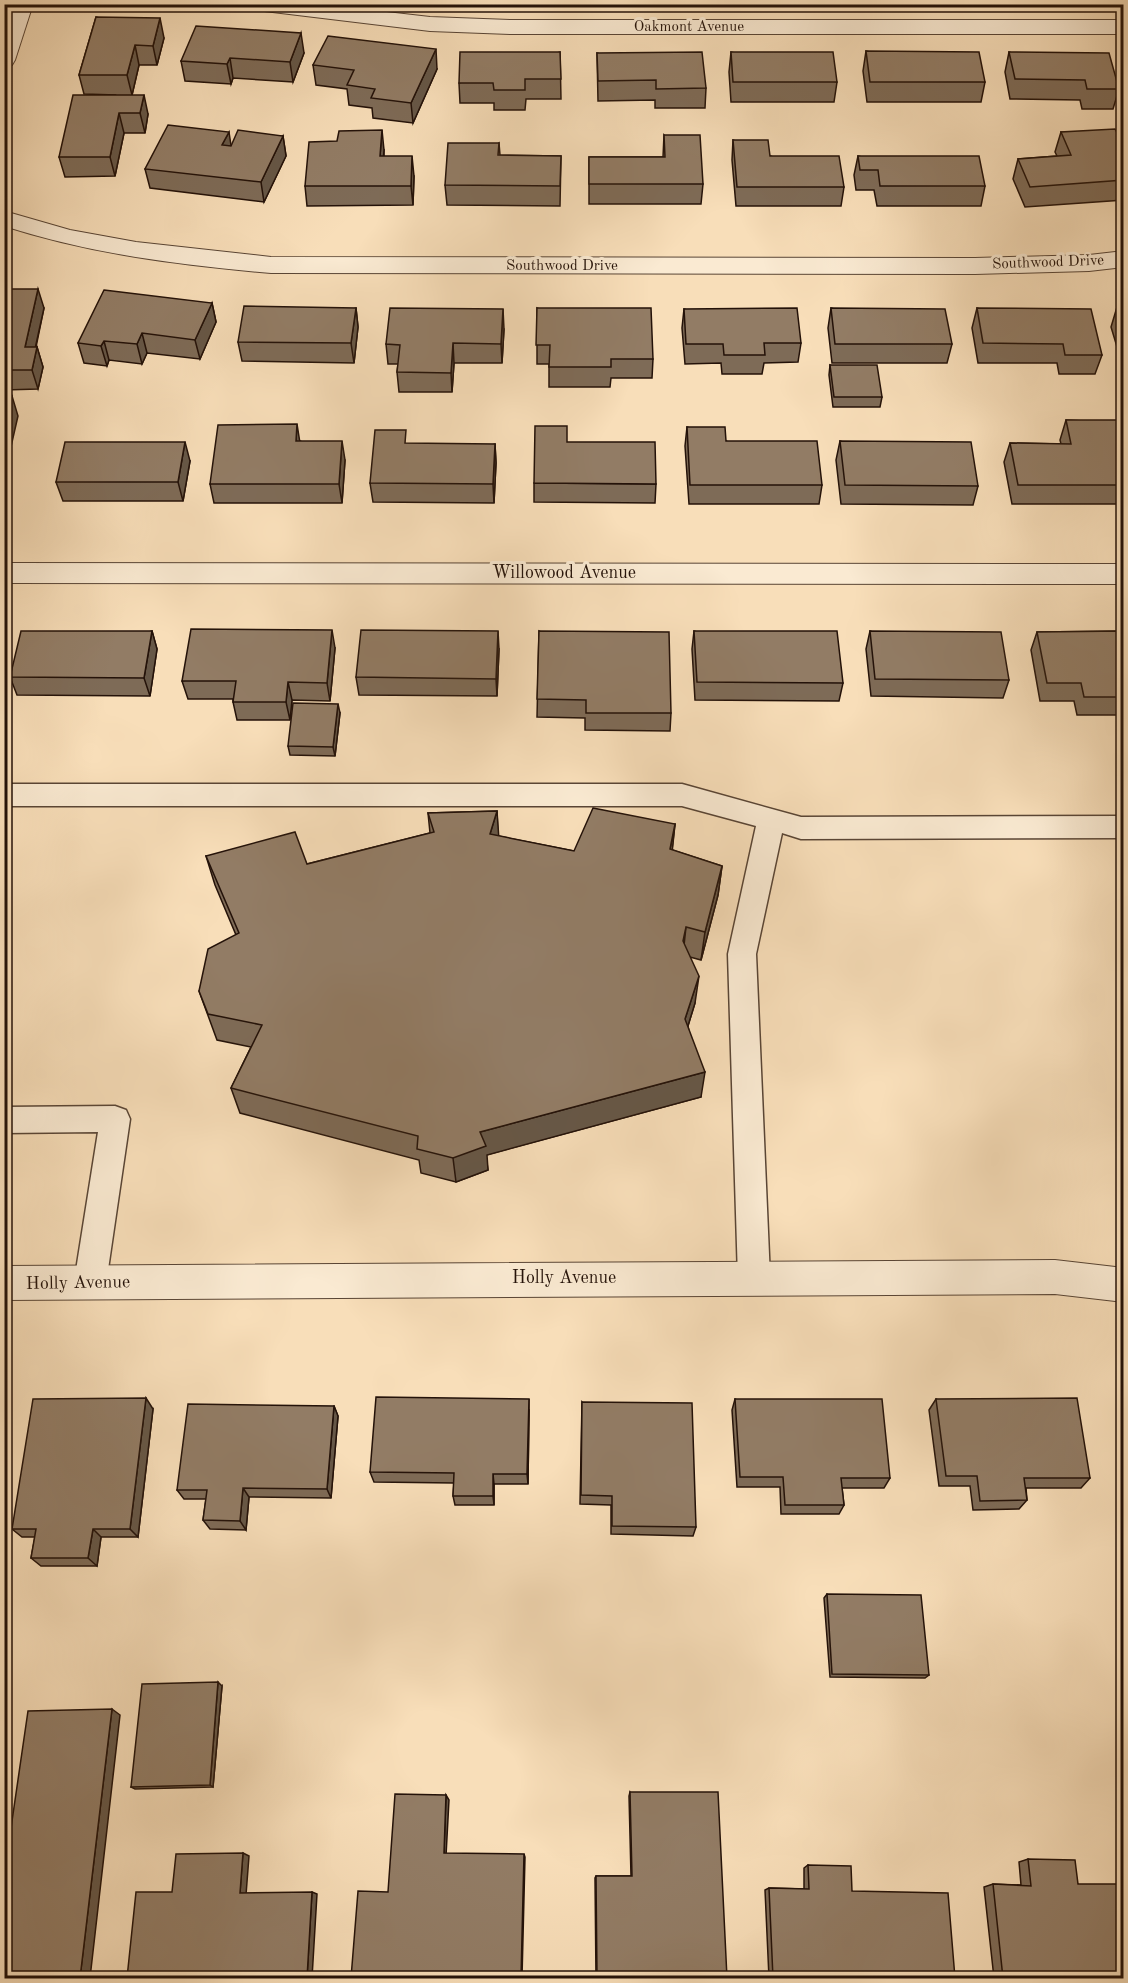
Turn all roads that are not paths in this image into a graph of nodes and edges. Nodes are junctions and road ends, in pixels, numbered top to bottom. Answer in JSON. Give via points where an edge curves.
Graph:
{"nodes":[{"id":1,"x":22,"y":4,"type":"edge"},
{"id":2,"x":256,"y":4,"type":"edge"},
{"id":3,"x":1124,"y":27,"type":"edge"},
{"id":4,"x":4,"y":60,"type":"edge"},
{"id":5,"x":4,"y":219,"type":"edge"},
{"id":6,"x":1124,"y":259,"type":"edge"},
{"id":7,"x":4,"y":573,"type":"edge"},
{"id":8,"x":1124,"y":574,"type":"edge"},
{"id":9,"x":4,"y":795,"type":"edge"},
{"id":10,"x":771,"y":820,"type":"junction"},
{"id":11,"x":1124,"y":827,"type":"edge"},
{"id":12,"x":4,"y":1120,"type":"edge"},
{"id":13,"x":754,"y":1278,"type":"junction"},
{"id":14,"x":90,"y":1282,"type":"junction"},
{"id":15,"x":4,"y":1283,"type":"edge"},
{"id":16,"x":1124,"y":1285,"type":"edge"}],
"edges":[{"from":1,"to":4,"type":"street"},
{"from":2,"to":3,"type":"street","name":"Oakmont Avenue","via":[[430,24],[510,27]]},
{"from":5,"to":6,"type":"street","name":"Southwood Drive","via":[[114,247],[270,265],[975,266]]},
{"from":7,"to":8,"type":"street","name":"Willowood Avenue"},
{"from":9,"to":10,"type":"lane","via":[[682,795]]},
{"from":10,"to":11,"type":"lane","via":[[801,828]]},
{"from":10,"to":13,"type":"lane","via":[[742,954]]},
{"from":12,"to":14,"type":"lane","via":[[115,1119]]},
{"from":13,"to":14,"type":"street","name":"Holly Avenue"},
{"from":13,"to":16,"type":"street","name":"Holly Avenue","via":[[1055,1277]]},
{"from":14,"to":15,"type":"street","name":"Holly Avenue"}]}
